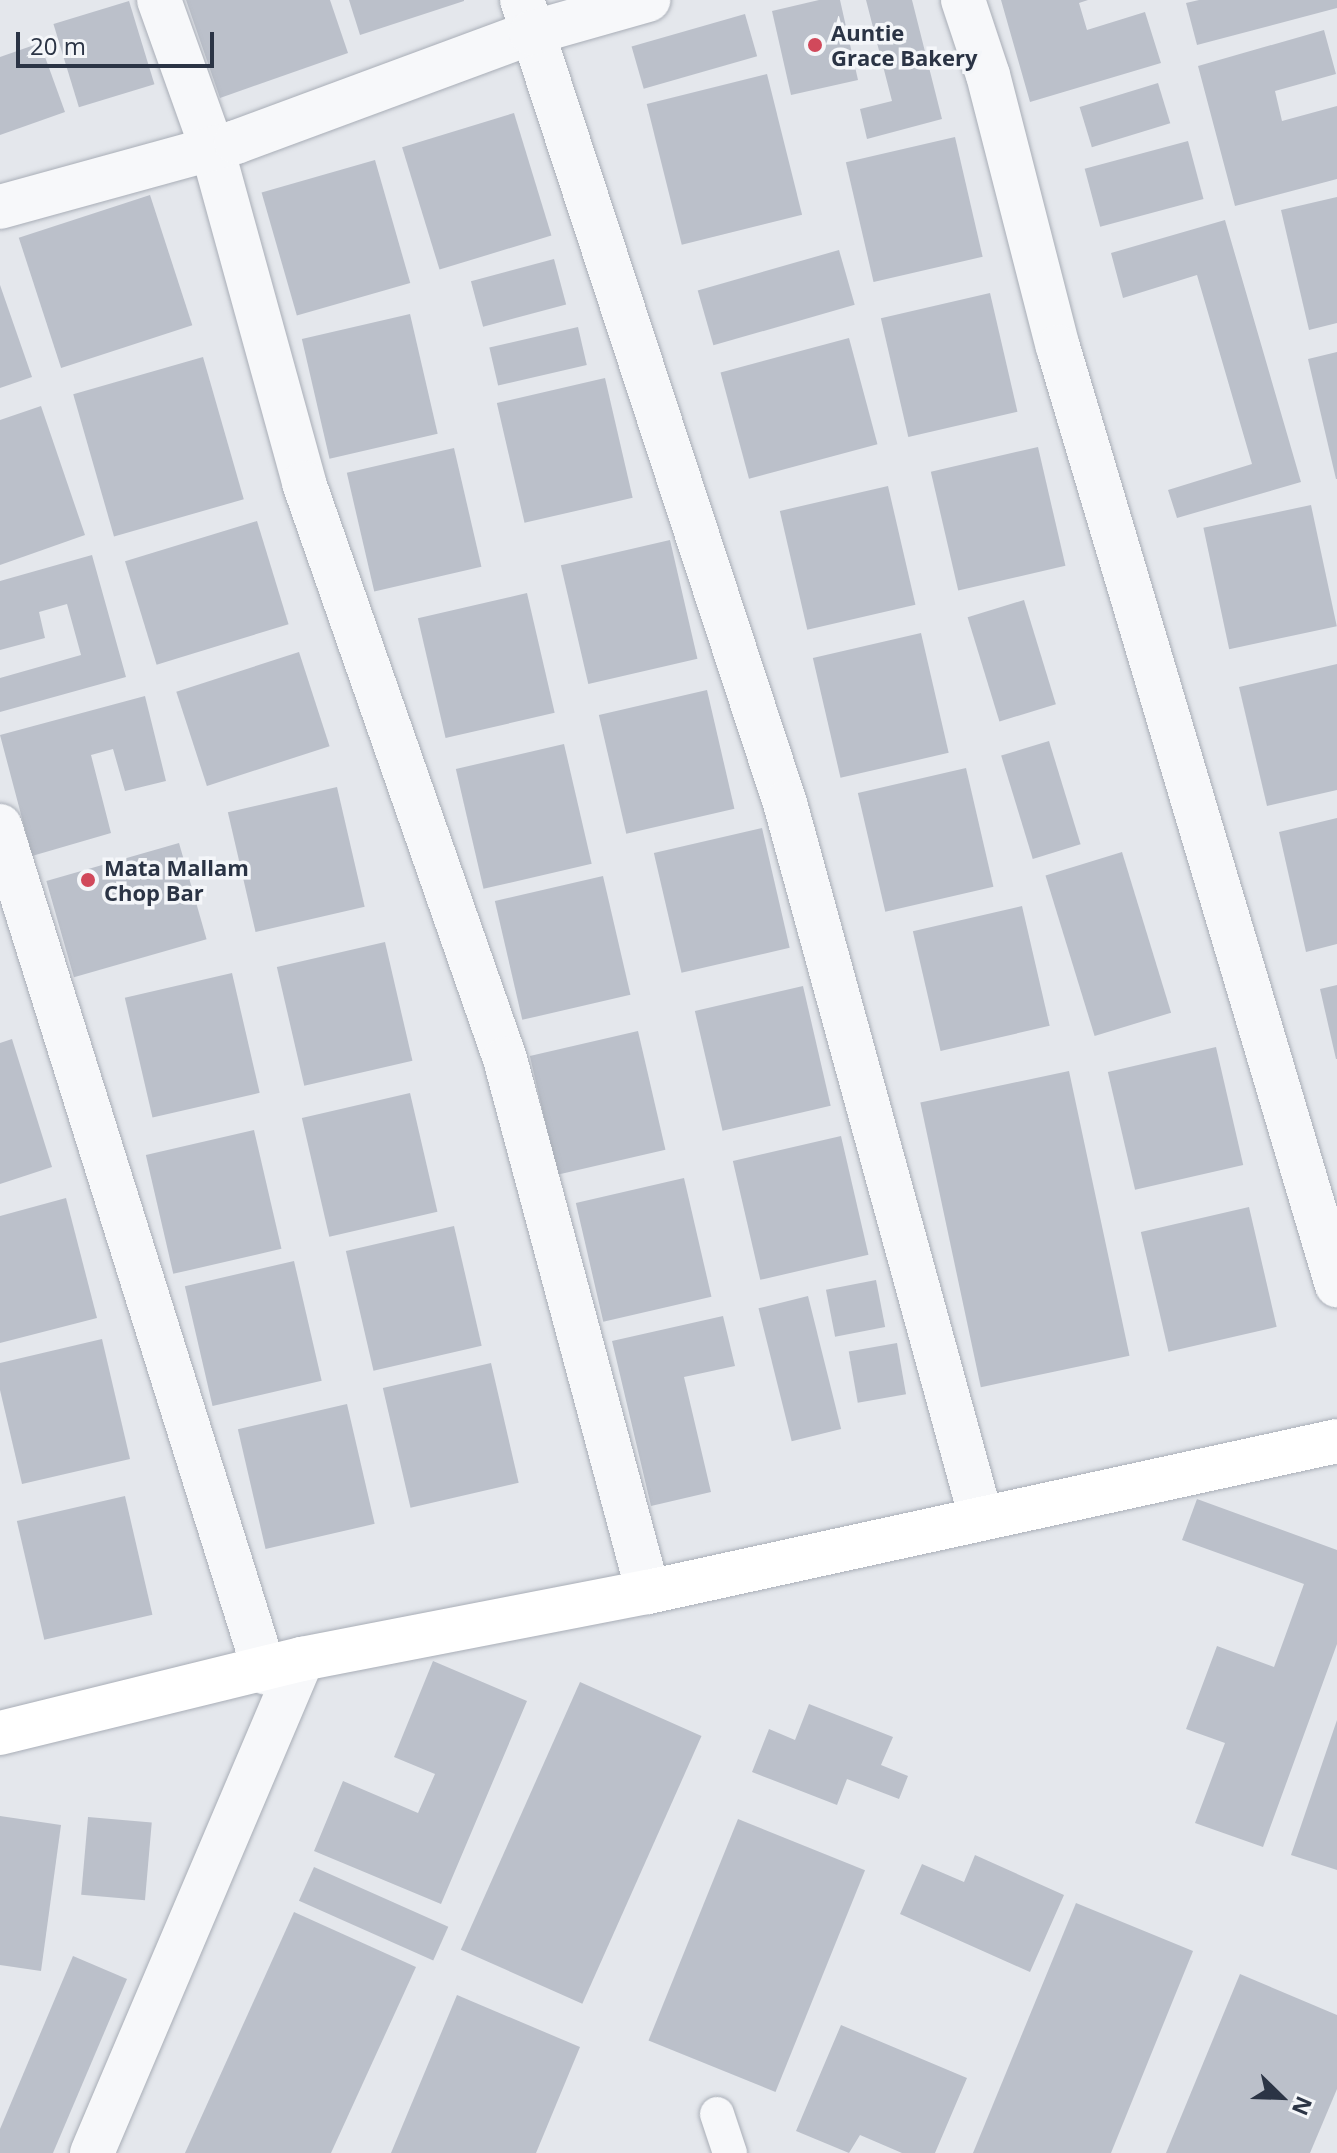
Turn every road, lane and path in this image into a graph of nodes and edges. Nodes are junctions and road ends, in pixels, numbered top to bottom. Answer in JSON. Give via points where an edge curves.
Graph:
{"nodes":[{"id":1,"x":159,"y":0,"type":"edge"},
{"id":2,"x":648,"y":0,"type":"edge"},
{"id":3,"x":963,"y":0,"type":"edge"},
{"id":4,"x":526,"y":17,"type":"edge"},
{"id":5,"x":212,"y":148,"type":"junction"},
{"id":6,"x":0,"y":207,"type":"edge"},
{"id":7,"x":0,"y":826,"type":"edge"},
{"id":8,"x":1337,"y":1285,"type":"edge"},
{"id":9,"x":1337,"y":1441,"type":"edge"},
{"id":10,"x":981,"y":1518,"type":"junction"},
{"id":11,"x":648,"y":1592,"type":"junction"},
{"id":12,"x":283,"y":1666,"type":"junction"},
{"id":13,"x":0,"y":1733,"type":"edge"},
{"id":14,"x":717,"y":2114,"type":"dead end"},
{"id":15,"x":92,"y":2153,"type":"edge"},
{"id":16,"x":730,"y":2153,"type":"edge"}],
"edges":[{"from":1,"to":5,"type":"street"},
{"from":2,"to":4,"type":"street"},
{"from":3,"to":8,"type":"street","via":[[988,75],[1058,347]]},
{"from":4,"to":5,"type":"street"},
{"from":4,"to":10,"type":"street","via":[[785,803]]},
{"from":5,"to":6,"type":"street"},
{"from":5,"to":11,"type":"street","via":[[304,483],[505,1059]]},
{"from":7,"to":12,"type":"street"},
{"from":9,"to":10,"type":"main road"},
{"from":10,"to":11,"type":"main road"},
{"from":11,"to":12,"type":"main road"},
{"from":12,"to":13,"type":"main road"},
{"from":12,"to":15,"type":"street"},
{"from":14,"to":16,"type":"lane"}]}
